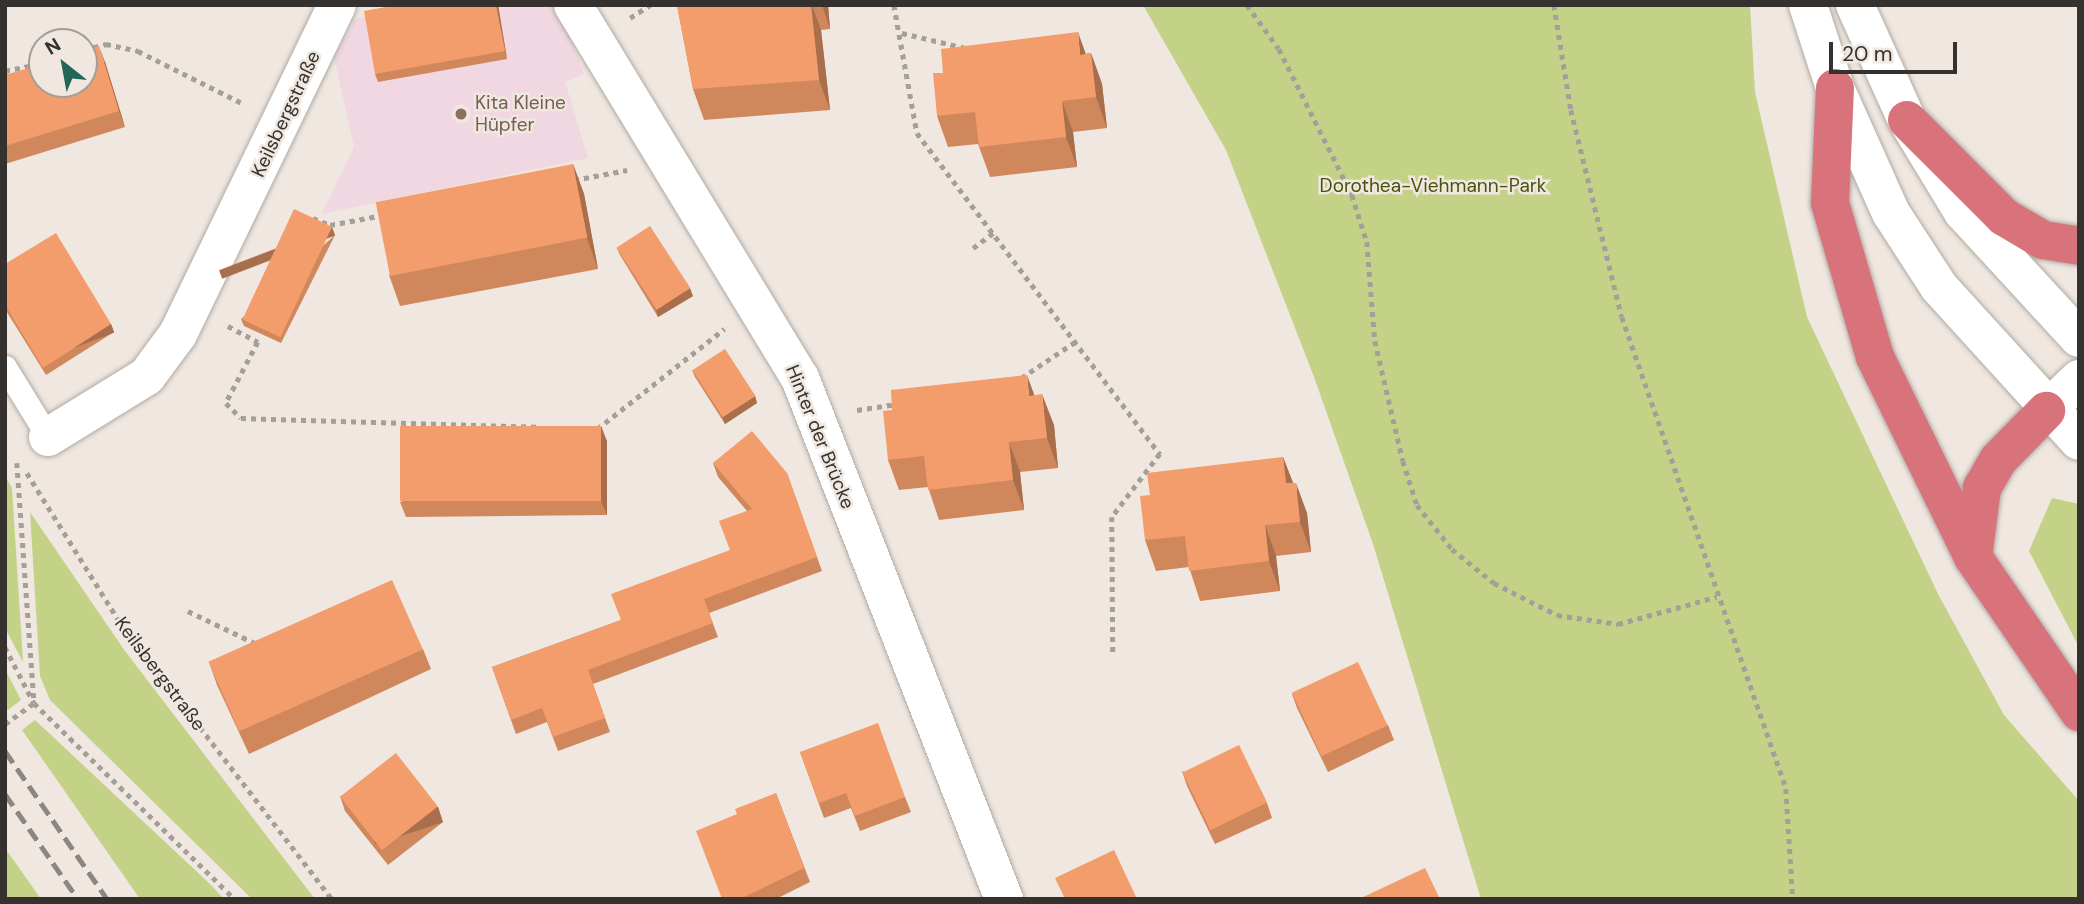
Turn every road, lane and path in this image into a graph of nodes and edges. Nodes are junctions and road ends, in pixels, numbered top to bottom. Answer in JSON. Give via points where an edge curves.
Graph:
{"nodes":[{"id":1,"x":337,"y":5,"type":"edge"},
{"id":2,"x":573,"y":5,"type":"edge"},
{"id":3,"x":894,"y":5,"type":"edge"},
{"id":4,"x":1247,"y":5,"type":"edge"},
{"id":5,"x":1554,"y":5,"type":"edge"},
{"id":6,"x":1808,"y":5,"type":"edge"},
{"id":7,"x":1856,"y":5,"type":"edge"},
{"id":8,"x":902,"y":33,"type":"junction"},
{"id":9,"x":98,"y":46,"type":"edge"},
{"id":10,"x":970,"y":49,"type":"edge"},
{"id":11,"x":28,"y":66,"type":"edge"},
{"id":12,"x":5,"y":71,"type":"edge"},
{"id":13,"x":1835,"y":88,"type":"junction"},
{"id":14,"x":1907,"y":120,"type":"junction"},
{"id":15,"x":283,"y":124,"type":"junction"},
{"id":16,"x":666,"y":163,"type":"junction"},
{"id":17,"x":558,"y":183,"type":"edge"},
{"id":18,"x":397,"y":213,"type":"edge"},
{"id":19,"x":307,"y":216,"type":"edge"},
{"id":20,"x":993,"y":233,"type":"junction"},
{"id":21,"x":2079,"y":246,"type":"edge"},
{"id":22,"x":973,"y":248,"type":"dead end"},
{"id":23,"x":755,"y":304,"type":"junction"},
{"id":24,"x":192,"y":306,"type":"junction"},
{"id":25,"x":2079,"y":338,"type":"edge"},
{"id":26,"x":1075,"y":342,"type":"junction"},
{"id":27,"x":5,"y":367,"type":"edge"},
{"id":28,"x":2079,"y":379,"type":"edge"},
{"id":29,"x":1009,"y":386,"type":"edge"},
{"id":30,"x":906,"y":402,"type":"edge"},
{"id":31,"x":2046,"y":411,"type":"junction"},
{"id":32,"x":815,"y":417,"type":"junction"},
{"id":33,"x":545,"y":427,"type":"edge"},
{"id":34,"x":586,"y":428,"type":"edge"},
{"id":35,"x":2079,"y":441,"type":"edge"},
{"id":36,"x":32,"y":446,"type":"junction"},
{"id":37,"x":23,"y":511,"type":"dead end"},
{"id":38,"x":1973,"y":557,"type":"junction"},
{"id":39,"x":1716,"y":597,"type":"junction"},
{"id":40,"x":188,"y":611,"type":"dead end"},
{"id":41,"x":5,"y":647,"type":"edge"},
{"id":42,"x":264,"y":647,"type":"edge"},
{"id":43,"x":1113,"y":654,"type":"dead end"},
{"id":44,"x":34,"y":703,"type":"junction"},
{"id":45,"x":2079,"y":712,"type":"edge"},
{"id":46,"x":5,"y":724,"type":"edge"},
{"id":47,"x":235,"y":899,"type":"edge"},
{"id":48,"x":332,"y":899,"type":"edge"},
{"id":49,"x":1004,"y":899,"type":"edge"},
{"id":50,"x":1793,"y":899,"type":"edge"}],
"edges":[{"from":1,"to":15,"type":"street","name":"Keilsbergstraße"},
{"from":2,"to":16,"type":"street","name":"Hinter der Brücke"},
{"from":3,"to":8,"type":"path"},
{"from":4,"to":39,"type":"path","via":[[1279,48],[1352,195],[1367,242],[1375,341],[1403,461],[1417,505],[1452,550],[1494,583],[1557,615],[1618,624]]},
{"from":5,"to":39,"type":"path","via":[[1571,110],[1622,317]]},
{"from":6,"to":13,"type":"street"},
{"from":7,"to":14,"type":"street"},
{"from":8,"to":10,"type":"path"},
{"from":8,"to":20,"type":"path","via":[[918,133]]},
{"from":9,"to":15,"type":"path","via":[[138,51]]},
{"from":11,"to":12,"type":"path"},
{"from":13,"to":31,"type":"street","via":[[1891,213],[1939,287]]},
{"from":13,"to":38,"type":"highway","via":[[1830,203],[1850,286],[1902,418]]},
{"from":14,"to":21,"type":"highway","via":[[2004,217],[2043,240]]},
{"from":14,"to":25,"type":"street","via":[[1987,243]]},
{"from":15,"to":24,"type":"street","name":"Keilsbergstraße"},
{"from":16,"to":17,"type":"path"},
{"from":16,"to":23,"type":"street","name":"Hinter der Brücke"},
{"from":18,"to":19,"type":"path","via":[[330,225]]},
{"from":20,"to":22,"type":"path"},
{"from":20,"to":26,"type":"path"},
{"from":23,"to":32,"type":"street","name":"Hinter der Brücke","via":[[800,378]]},
{"from":23,"to":34,"type":"path","via":[[600,429]]},
{"from":24,"to":33,"type":"path","via":[[257,342],[226,402],[241,418]]},
{"from":24,"to":36,"type":"street","name":"Keilsbergstraße","via":[[147,376]]},
{"from":26,"to":29,"type":"path"},
{"from":26,"to":43,"type":"path","via":[[1160,454],[1112,517]]},
{"from":27,"to":36,"type":"lane"},
{"from":28,"to":31,"type":"street"},
{"from":30,"to":32,"type":"path"},
{"from":31,"to":35,"type":"street"},
{"from":31,"to":38,"type":"highway","via":[[1998,460],[1982,488]]},
{"from":32,"to":49,"type":"street","name":"Hinter der Brücke"},
{"from":36,"to":48,"type":"path","name":"Keilsbergstraße","via":[[121,624]]},
{"from":37,"to":44,"type":"path"},
{"from":38,"to":45,"type":"highway"},
{"from":39,"to":50,"type":"path","via":[[1786,789]]},
{"from":40,"to":42,"type":"path"},
{"from":41,"to":44,"type":"path"},
{"from":44,"to":46,"type":"path"},
{"from":44,"to":47,"type":"path"}]}
